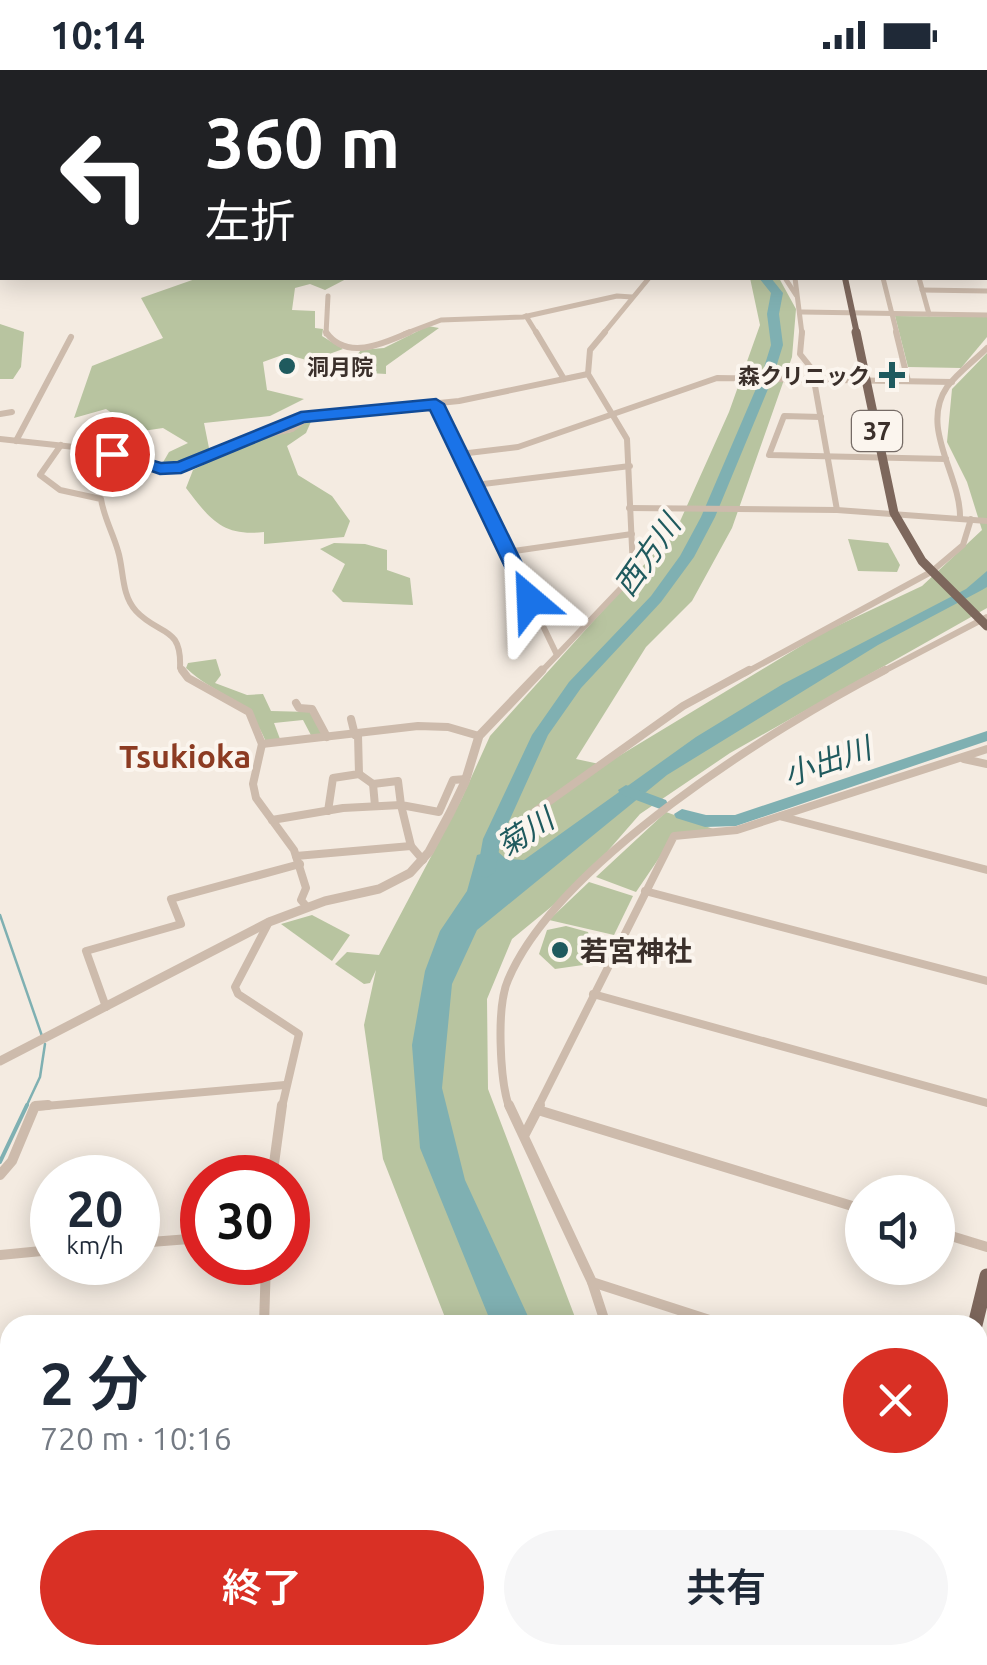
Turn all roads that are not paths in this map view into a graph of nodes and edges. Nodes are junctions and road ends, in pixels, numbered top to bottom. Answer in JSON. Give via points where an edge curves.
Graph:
{"nodes":[{"id":1,"x":646,"y":280,"type":"edge"},
{"id":2,"x":786,"y":280,"type":"edge"},
{"id":3,"x":795,"y":280,"type":"edge"},
{"id":4,"x":845,"y":280,"type":"edge"},
{"id":5,"x":883,"y":280,"type":"edge"},
{"id":6,"x":920,"y":280,"type":"edge"},
{"id":7,"x":922,"y":290,"type":"junction"},
{"id":8,"x":987,"y":292,"type":"edge"},
{"id":9,"x":328,"y":296,"type":"dead end"},
{"id":10,"x":632,"y":297,"type":"junction"},
{"id":11,"x":799,"y":302,"type":"junction"},
{"id":12,"x":802,"y":312,"type":"junction"},
{"id":13,"x":853,"y":313,"type":"junction"},
{"id":14,"x":892,"y":314,"type":"junction"},
{"id":15,"x":930,"y":314,"type":"junction"},
{"id":16,"x":526,"y":316,"type":"junction"},
{"id":17,"x":987,"y":316,"type":"edge"},
{"id":18,"x":70,"y":337,"type":"dead end"},
{"id":19,"x":987,"y":348,"type":"edge"},
{"id":20,"x":588,"y":374,"type":"junction"},
{"id":21,"x":564,"y":379,"type":"junction"},
{"id":22,"x":814,"y":379,"type":"junction"},
{"id":23,"x":866,"y":380,"type":"junction"},
{"id":24,"x":908,"y":381,"type":"junction"},
{"id":25,"x":952,"y":382,"type":"junction"},
{"id":26,"x":436,"y":404,"type":"junction"},
{"id":27,"x":12,"y":412,"type":"dead end"},
{"id":28,"x":611,"y":413,"type":"junction"},
{"id":29,"x":0,"y":414,"type":"edge"},
{"id":30,"x":821,"y":417,"type":"junction"},
{"id":31,"x":0,"y":439,"type":"edge"},
{"id":32,"x":16,"y":440,"type":"junction"},
{"id":33,"x":61,"y":445,"type":"junction"},
{"id":34,"x":460,"y":454,"type":"junction"},
{"id":35,"x":883,"y":457,"type":"junction"},
{"id":36,"x":827,"y":458,"type":"junction"},
{"id":37,"x":946,"y":459,"type":"junction"},
{"id":38,"x":630,"y":466,"type":"junction"},
{"id":39,"x":475,"y":485,"type":"junction"},
{"id":40,"x":630,"y":508,"type":"junction"},
{"id":41,"x":837,"y":510,"type":"junction"},
{"id":42,"x":894,"y":512,"type":"junction"},
{"id":43,"x":960,"y":518,"type":"junction"},
{"id":44,"x":974,"y":520,"type":"junction"},
{"id":45,"x":987,"y":521,"type":"edge"},
{"id":46,"x":632,"y":534,"type":"junction"},
{"id":47,"x":507,"y":552,"type":"junction"},
{"id":48,"x":932,"y":573,"type":"junction"},
{"id":49,"x":985,"y":622,"type":"edge"},
{"id":50,"x":557,"y":656,"type":"junction"},
{"id":51,"x":296,"y":703,"type":"dead end"},
{"id":52,"x":351,"y":719,"type":"dead end"},
{"id":53,"x":357,"y":735,"type":"junction"},
{"id":54,"x":479,"y":736,"type":"junction"},
{"id":55,"x":327,"y":737,"type":"junction"},
{"id":56,"x":262,"y":744,"type":"junction"},
{"id":57,"x":987,"y":749,"type":"edge"},
{"id":58,"x":960,"y":758,"type":"junction"},
{"id":59,"x":987,"y":764,"type":"edge"},
{"id":60,"x":359,"y":774,"type":"junction"},
{"id":61,"x":466,"y":779,"type":"junction"},
{"id":62,"x":373,"y":784,"type":"junction"},
{"id":63,"x":402,"y":805,"type":"junction"},
{"id":64,"x":374,"y":806,"type":"junction"},
{"id":65,"x":328,"y":811,"type":"junction"},
{"id":66,"x":530,"y":815,"type":"dead end"},
{"id":67,"x":784,"y":817,"type":"junction"},
{"id":68,"x":272,"y":820,"type":"junction"},
{"id":69,"x":410,"y":846,"type":"junction"},
{"id":70,"x":298,"y":860,"type":"junction"},
{"id":71,"x":423,"y":860,"type":"junction"},
{"id":72,"x":987,"y":870,"type":"edge"},
{"id":73,"x":645,"y":891,"type":"junction"},
{"id":74,"x":308,"y":907,"type":"junction"},
{"id":75,"x":268,"y":922,"type":"junction"},
{"id":76,"x":987,"y":981,"type":"edge"},
{"id":77,"x":593,"y":994,"type":"junction"},
{"id":78,"x":106,"y":1007,"type":"junction"},
{"id":79,"x":0,"y":1061,"type":"edge"},
{"id":80,"x":286,"y":1085,"type":"junction"},
{"id":81,"x":987,"y":1103,"type":"edge"},
{"id":82,"x":538,"y":1110,"type":"junction"},
{"id":83,"x":525,"y":1134,"type":"junction"},
{"id":84,"x":275,"y":1155,"type":"edge"},
{"id":85,"x":0,"y":1175,"type":"edge"},
{"id":86,"x":845,"y":1204,"type":"edge"},
{"id":87,"x":955,"y":1237,"type":"edge"},
{"id":88,"x":987,"y":1247,"type":"edge"},
{"id":89,"x":30,"y":1252,"type":"edge"},
{"id":90,"x":0,"y":1255,"type":"edge"},
{"id":91,"x":987,"y":1276,"type":"edge"},
{"id":92,"x":592,"y":1282,"type":"junction"},
{"id":93,"x":265,"y":1285,"type":"edge"},
{"id":94,"x":264,"y":1315,"type":"edge"},
{"id":95,"x":603,"y":1315,"type":"edge"},
{"id":96,"x":694,"y":1315,"type":"edge"},
{"id":97,"x":977,"y":1315,"type":"edge"}],
"edges":[{"from":1,"to":10,"type":"street"},
{"from":2,"to":11,"type":"street"},
{"from":3,"to":11,"type":"street"},
{"from":4,"to":13,"type":"main road","number":"37"},
{"from":5,"to":14,"type":"street"},
{"from":6,"to":7,"type":"street"},
{"from":7,"to":8,"type":"street"},
{"from":7,"to":15,"type":"street"},
{"from":9,"to":16,"type":"street","via":[[326,335],[348,346],[396,342],[442,320]]},
{"from":10,"to":16,"type":"street"},
{"from":10,"to":20,"type":"street","via":[[590,350]]},
{"from":11,"to":12,"type":"street"},
{"from":12,"to":13,"type":"street"},
{"from":12,"to":22,"type":"street","via":[[800,354]]},
{"from":13,"to":14,"type":"street"},
{"from":13,"to":23,"type":"main road","number":"37"},
{"from":14,"to":15,"type":"street"},
{"from":14,"to":24,"type":"street"},
{"from":15,"to":17,"type":"street"},
{"from":16,"to":21,"type":"street"},
{"from":18,"to":32,"type":"street"},
{"from":19,"to":25,"type":"street"},
{"from":20,"to":21,"type":"street"},
{"from":20,"to":28,"type":"street"},
{"from":21,"to":26,"type":"street"},
{"from":22,"to":23,"type":"street"},
{"from":22,"to":28,"type":"street","via":[[709,380]]},
{"from":22,"to":30,"type":"street"},
{"from":23,"to":24,"type":"street"},
{"from":23,"to":35,"type":"main road","number":"37"},
{"from":24,"to":25,"type":"street"},
{"from":25,"to":37,"type":"street","via":[[938,414]]},
{"from":26,"to":33,"type":"street","via":[[310,416],[173,468]]},
{"from":26,"to":34,"type":"street"},
{"from":27,"to":29,"type":"street"},
{"from":28,"to":34,"type":"street","via":[[518,447]]},
{"from":28,"to":38,"type":"street","via":[[627,440]]},
{"from":30,"to":36,"type":"street"},
{"from":30,"to":36,"type":"street","via":[[784,416],[769,455]]},
{"from":31,"to":32,"type":"street"},
{"from":32,"to":33,"type":"street"},
{"from":33,"to":56,"type":"street","via":[[43,467],[43,482],[101,499],[135,610],[173,636],[188,678],[249,712]]},
{"from":34,"to":39,"type":"street"},
{"from":35,"to":36,"type":"street"},
{"from":35,"to":37,"type":"street"},
{"from":35,"to":42,"type":"main road","number":"37"},
{"from":36,"to":41,"type":"street"},
{"from":37,"to":43,"type":"street","via":[[959,487]]},
{"from":38,"to":39,"type":"street"},
{"from":38,"to":40,"type":"street"},
{"from":39,"to":47,"type":"street"},
{"from":40,"to":41,"type":"street"},
{"from":40,"to":46,"type":"street"},
{"from":41,"to":42,"type":"street"},
{"from":42,"to":43,"type":"street"},
{"from":42,"to":48,"type":"main road","number":"37","via":[[904,538]]},
{"from":43,"to":44,"type":"street"},
{"from":44,"to":45,"type":"street"},
{"from":44,"to":48,"type":"street","via":[[963,545]]},
{"from":46,"to":47,"type":"street"},
{"from":46,"to":50,"type":"street","via":[[629,578]]},
{"from":47,"to":50,"type":"street"},
{"from":48,"to":49,"type":"main road","number":"37"},
{"from":48,"to":66,"type":"street","via":[[683,706]]},
{"from":49,"to":83,"type":"street","via":[[850,688],[752,747],[650,822],[550,912],[508,980],[503,1001],[503,1089]]},
{"from":50,"to":54,"type":"street"},
{"from":51,"to":55,"type":"street","via":[[312,709]]},
{"from":52,"to":53,"type":"street"},
{"from":53,"to":54,"type":"street","via":[[410,724]]},
{"from":53,"to":55,"type":"street"},
{"from":53,"to":60,"type":"street"},
{"from":54,"to":61,"type":"street"},
{"from":55,"to":56,"type":"street"},
{"from":56,"to":68,"type":"street","via":[[253,784]]},
{"from":57,"to":58,"type":"street"},
{"from":58,"to":59,"type":"street"},
{"from":58,"to":67,"type":"street"},
{"from":60,"to":62,"type":"street"},
{"from":60,"to":65,"type":"street","via":[[333,778]]},
{"from":61,"to":63,"type":"street","via":[[453,780],[440,812]]},
{"from":61,"to":71,"type":"street"},
{"from":62,"to":63,"type":"street","via":[[398,782]]},
{"from":62,"to":64,"type":"street"},
{"from":63,"to":64,"type":"street"},
{"from":63,"to":69,"type":"street"},
{"from":64,"to":65,"type":"street"},
{"from":65,"to":68,"type":"street"},
{"from":67,"to":72,"type":"street"},
{"from":67,"to":73,"type":"street","via":[[674,836]]},
{"from":68,"to":70,"type":"street"},
{"from":69,"to":70,"type":"street"},
{"from":69,"to":71,"type":"street"},
{"from":70,"to":74,"type":"street","via":[[306,888],[301,900]]},
{"from":70,"to":78,"type":"street","via":[[171,899],[181,924],[86,951]]},
{"from":71,"to":74,"type":"street","via":[[379,889]]},
{"from":73,"to":76,"type":"street"},
{"from":73,"to":77,"type":"street"},
{"from":74,"to":75,"type":"street"},
{"from":75,"to":78,"type":"street"},
{"from":75,"to":80,"type":"street","via":[[234,987],[299,1034]]},
{"from":77,"to":81,"type":"street"},
{"from":77,"to":82,"type":"street"},
{"from":78,"to":79,"type":"street"},
{"from":80,"to":84,"type":"street"},
{"from":80,"to":85,"type":"street","via":[[36,1106]]},
{"from":82,"to":83,"type":"street"},
{"from":82,"to":86,"type":"street"},
{"from":83,"to":92,"type":"street"},
{"from":87,"to":88,"type":"street"},
{"from":89,"to":90,"type":"street"},
{"from":91,"to":97,"type":"main road"},
{"from":92,"to":95,"type":"street"},
{"from":92,"to":96,"type":"street"},
{"from":93,"to":94,"type":"street"}]}
